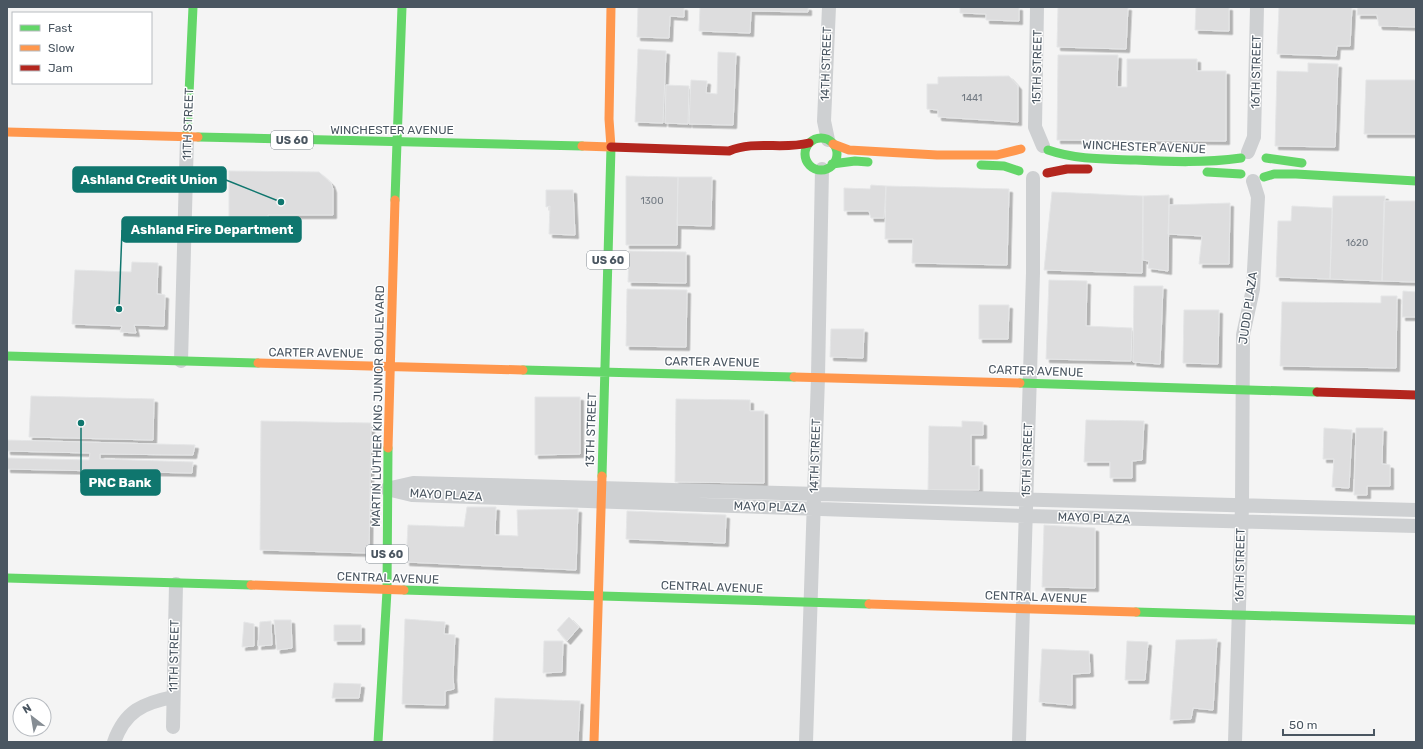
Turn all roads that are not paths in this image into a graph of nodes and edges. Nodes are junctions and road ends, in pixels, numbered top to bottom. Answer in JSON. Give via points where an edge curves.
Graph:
{"nodes":[{"id":1,"x":193,"y":7,"type":"edge"},
{"id":2,"x":402,"y":7,"type":"edge"},
{"id":3,"x":611,"y":7,"type":"edge"},
{"id":4,"x":829,"y":7,"type":"edge"},
{"id":5,"x":1038,"y":7,"type":"edge"},
{"id":6,"x":1257,"y":7,"type":"edge"},
{"id":7,"x":1035,"y":127,"type":"junction"},
{"id":8,"x":7,"y":132,"type":"edge"},
{"id":9,"x":187,"y":137,"type":"junction"},
{"id":10,"x":822,"y":141,"type":"junction"},
{"id":11,"x":397,"y":142,"type":"junction"},
{"id":12,"x":611,"y":147,"type":"junction"},
{"id":13,"x":1023,"y":147,"type":"junction"},
{"id":14,"x":1046,"y":148,"type":"junction"},
{"id":15,"x":729,"y":151,"type":"junction"},
{"id":16,"x":1254,"y":155,"type":"junction"},
{"id":17,"x":738,"y":157,"type":"dead end"},
{"id":18,"x":798,"y":160,"type":"dead end"},
{"id":19,"x":877,"y":162,"type":"dead end"},
{"id":20,"x":808,"y":163,"type":"junction"},
{"id":21,"x":908,"y":163,"type":"dead end"},
{"id":22,"x":1308,"y":163,"type":"dead end"},
{"id":23,"x":827,"y":167,"type":"junction"},
{"id":24,"x":1100,"y":169,"type":"dead end"},
{"id":25,"x":1147,"y":170,"type":"dead end"},
{"id":26,"x":1020,"y":171,"type":"junction"},
{"id":27,"x":1047,"y":173,"type":"junction"},
{"id":28,"x":1253,"y":177,"type":"junction"},
{"id":29,"x":1034,"y":178,"type":"junction"},
{"id":30,"x":1416,"y":181,"type":"edge"},
{"id":31,"x":7,"y":356,"type":"edge"},
{"id":32,"x":181,"y":361,"type":"junction"},
{"id":33,"x":390,"y":366,"type":"junction"},
{"id":34,"x":605,"y":372,"type":"junction"},
{"id":35,"x":818,"y":377,"type":"junction"},
{"id":36,"x":1030,"y":383,"type":"junction"},
{"id":37,"x":1242,"y":389,"type":"junction"},
{"id":38,"x":1416,"y":395,"type":"edge"},
{"id":39,"x":387,"y":489,"type":"junction"},
{"id":40,"x":600,"y":494,"type":"junction"},
{"id":41,"x":1026,"y":500,"type":"junction"},
{"id":42,"x":813,"y":501,"type":"junction"},
{"id":43,"x":1242,"y":506,"type":"junction"},
{"id":44,"x":1416,"y":510,"type":"edge"},
{"id":45,"x":1026,"y":516,"type":"junction"},
{"id":46,"x":1241,"y":522,"type":"junction"},
{"id":47,"x":1416,"y":526,"type":"edge"},
{"id":48,"x":7,"y":578,"type":"edge"},
{"id":49,"x":176,"y":584,"type":"junction"},
{"id":50,"x":387,"y":591,"type":"junction"},
{"id":51,"x":599,"y":596,"type":"junction"},
{"id":52,"x":810,"y":602,"type":"junction"},
{"id":53,"x":1022,"y":609,"type":"junction"},
{"id":54,"x":1239,"y":615,"type":"junction"},
{"id":55,"x":1416,"y":620,"type":"edge"},
{"id":56,"x":173,"y":697,"type":"junction"},
{"id":57,"x":173,"y":727,"type":"dead end"},
{"id":58,"x":114,"y":742,"type":"edge"},
{"id":59,"x":378,"y":742,"type":"edge"},
{"id":60,"x":594,"y":742,"type":"edge"},
{"id":61,"x":806,"y":742,"type":"edge"},
{"id":62,"x":1019,"y":742,"type":"edge"},
{"id":63,"x":1236,"y":742,"type":"edge"}],
"edges":[{"from":1,"to":9,"type":"main road","name":"11TH STREET"},
{"from":2,"to":11,"type":"main road","name":"MARTIN LUTHER KING JUNIOR BOULEVARD"},
{"from":3,"to":12,"type":"main road","name":"13TH STREET"},
{"from":4,"to":10,"type":"street","name":"14TH STREET"},
{"from":5,"to":7,"type":"street","name":"15TH STREET"},
{"from":6,"to":16,"type":"street","name":"16TH STREET"},
{"from":7,"to":13,"type":"street","name":"15TH STREET"},
{"from":7,"to":14,"type":"street","name":"15TH STREET"},
{"from":8,"to":9,"type":"main road","name":"WINCHESTER AVENUE","number":"US 60"},
{"from":9,"to":11,"type":"main road","name":"WINCHESTER AVENUE","number":"US 60"},
{"from":9,"to":32,"type":"street","name":"11TH STREET"},
{"from":10,"to":13,"type":"main road","name":"WINCHESTER AVENUE","via":[[849,150],[937,155],[997,155]]},
{"from":10,"to":15,"type":"main road","name":"WINCHESTER AVENUE","via":[[789,147],[739,145]]},
{"from":10,"to":20,"type":"main road","via":[[805,153]]},
{"from":10,"to":23,"type":"main road","via":[[836,154]]},
{"from":11,"to":12,"type":"main road","name":"WINCHESTER AVENUE","number":"US 60"},
{"from":11,"to":33,"type":"main road","name":"MARTIN LUTHER KING JUNIOR BOULEVARD","number":"US 60"},
{"from":12,"to":15,"type":"main road","name":"WINCHESTER AVENUE"},
{"from":12,"to":34,"type":"main road","name":"13TH STREET","number":"US 60"},
{"from":13,"to":14,"type":"main road","via":[[1038,144]]},
{"from":13,"to":26,"type":"main road","via":[[1016,160]]},
{"from":14,"to":16,"type":"main road","name":"WINCHESTER AVENUE","via":[[1067,157],[1174,162],[1201,162]]},
{"from":14,"to":27,"type":"main road","via":[[1051,162]]},
{"from":15,"to":17,"type":"main road"},
{"from":16,"to":22,"type":"main road","name":"WINCHESTER AVENUE"},
{"from":16,"to":28,"type":"main road","via":[[1268,166]]},
{"from":16,"to":28,"type":"main road","via":[[1238,166]]},
{"from":18,"to":20,"type":"main road"},
{"from":19,"to":23,"type":"main road","via":[[855,161]]},
{"from":20,"to":23,"type":"main road","via":[[812,167]]},
{"from":21,"to":26,"type":"main road","via":[[1004,166]]},
{"from":23,"to":35,"type":"street","name":"14TH STREET"},
{"from":24,"to":27,"type":"main road","name":"WINCHESTER AVENUE","via":[[1067,169]]},
{"from":25,"to":28,"type":"main road","name":"WINCHESTER AVENUE","via":[[1225,172]]},
{"from":26,"to":29,"type":"main road","via":[[1024,176]]},
{"from":27,"to":29,"type":"main road"},
{"from":28,"to":30,"type":"main road","name":"WINCHESTER AVENUE","via":[[1296,174]]},
{"from":28,"to":37,"type":"street","name":"JUDD PLAZA","via":[[1258,197],[1253,289],[1243,335]]},
{"from":29,"to":36,"type":"street","name":"15TH STREET"},
{"from":31,"to":32,"type":"main road","name":"CARTER AVENUE"},
{"from":32,"to":33,"type":"main road","name":"CARTER AVENUE"},
{"from":33,"to":34,"type":"main road","name":"CARTER AVENUE"},
{"from":33,"to":39,"type":"main road","name":"MARTIN LUTHER KING JUNIOR BOULEVARD","number":"US 60"},
{"from":34,"to":35,"type":"main road","name":"CARTER AVENUE"},
{"from":34,"to":40,"type":"main road","name":"13TH STREET","number":"US 60"},
{"from":35,"to":36,"type":"main road","name":"CARTER AVENUE"},
{"from":35,"to":42,"type":"street","name":"14TH STREET"},
{"from":36,"to":37,"type":"main road","name":"CARTER AVENUE"},
{"from":36,"to":41,"type":"street","name":"15TH STREET"},
{"from":37,"to":38,"type":"main road","name":"CARTER AVENUE"},
{"from":37,"to":43,"type":"street","name":"16TH STREET"},
{"from":39,"to":40,"type":"street","name":"MAYO PLAZA","via":[[413,483]]},
{"from":39,"to":50,"type":"main road","name":"MARTIN LUTHER KING JUNIOR BOULEVARD","number":"US 60"},
{"from":40,"to":42,"type":"street","name":"MAYO PLAZA"},
{"from":40,"to":51,"type":"main road","name":"13TH STREET","number":"US 60"},
{"from":41,"to":42,"type":"street","name":"MAYO PLAZA"},
{"from":41,"to":43,"type":"street","name":"MAYO PLAZA"},
{"from":41,"to":45,"type":"street","name":"15TH STREET"},
{"from":42,"to":45,"type":"street","name":"MAYO PLAZA"},
{"from":42,"to":52,"type":"street","name":"14TH STREET"},
{"from":43,"to":44,"type":"street","name":"MAYO PLAZA"},
{"from":43,"to":46,"type":"street","name":"16TH STREET"},
{"from":45,"to":46,"type":"street","name":"MAYO PLAZA"},
{"from":45,"to":53,"type":"street","name":"15TH STREET"},
{"from":46,"to":47,"type":"street","name":"MAYO PLAZA"},
{"from":46,"to":54,"type":"street","name":"16TH STREET"},
{"from":48,"to":49,"type":"main road","name":"CENTRAL AVENUE"},
{"from":49,"to":50,"type":"main road","name":"CENTRAL AVENUE"},
{"from":49,"to":56,"type":"street","name":"11TH STREET"},
{"from":50,"to":51,"type":"main road","name":"CENTRAL AVENUE"},
{"from":50,"to":59,"type":"main road","name":"MARTIN LUTHER KING JUNIOR BOULEVARD","number":"US 60"},
{"from":51,"to":52,"type":"main road","name":"CENTRAL AVENUE"},
{"from":51,"to":60,"type":"main road","name":"13TH STREET","number":"US 60"},
{"from":52,"to":53,"type":"main road","name":"CENTRAL AVENUE"},
{"from":52,"to":61,"type":"street","name":"14TH STREET"},
{"from":53,"to":54,"type":"main road","name":"CENTRAL AVENUE"},
{"from":53,"to":62,"type":"street","name":"15TH STREET"},
{"from":54,"to":55,"type":"main road","name":"CENTRAL AVENUE"},
{"from":54,"to":63,"type":"street","name":"16TH STREET"},
{"from":56,"to":57,"type":"street","name":"11TH STREET"},
{"from":56,"to":58,"type":"street","via":[[154,701],[129,715],[119,728]]}]}
